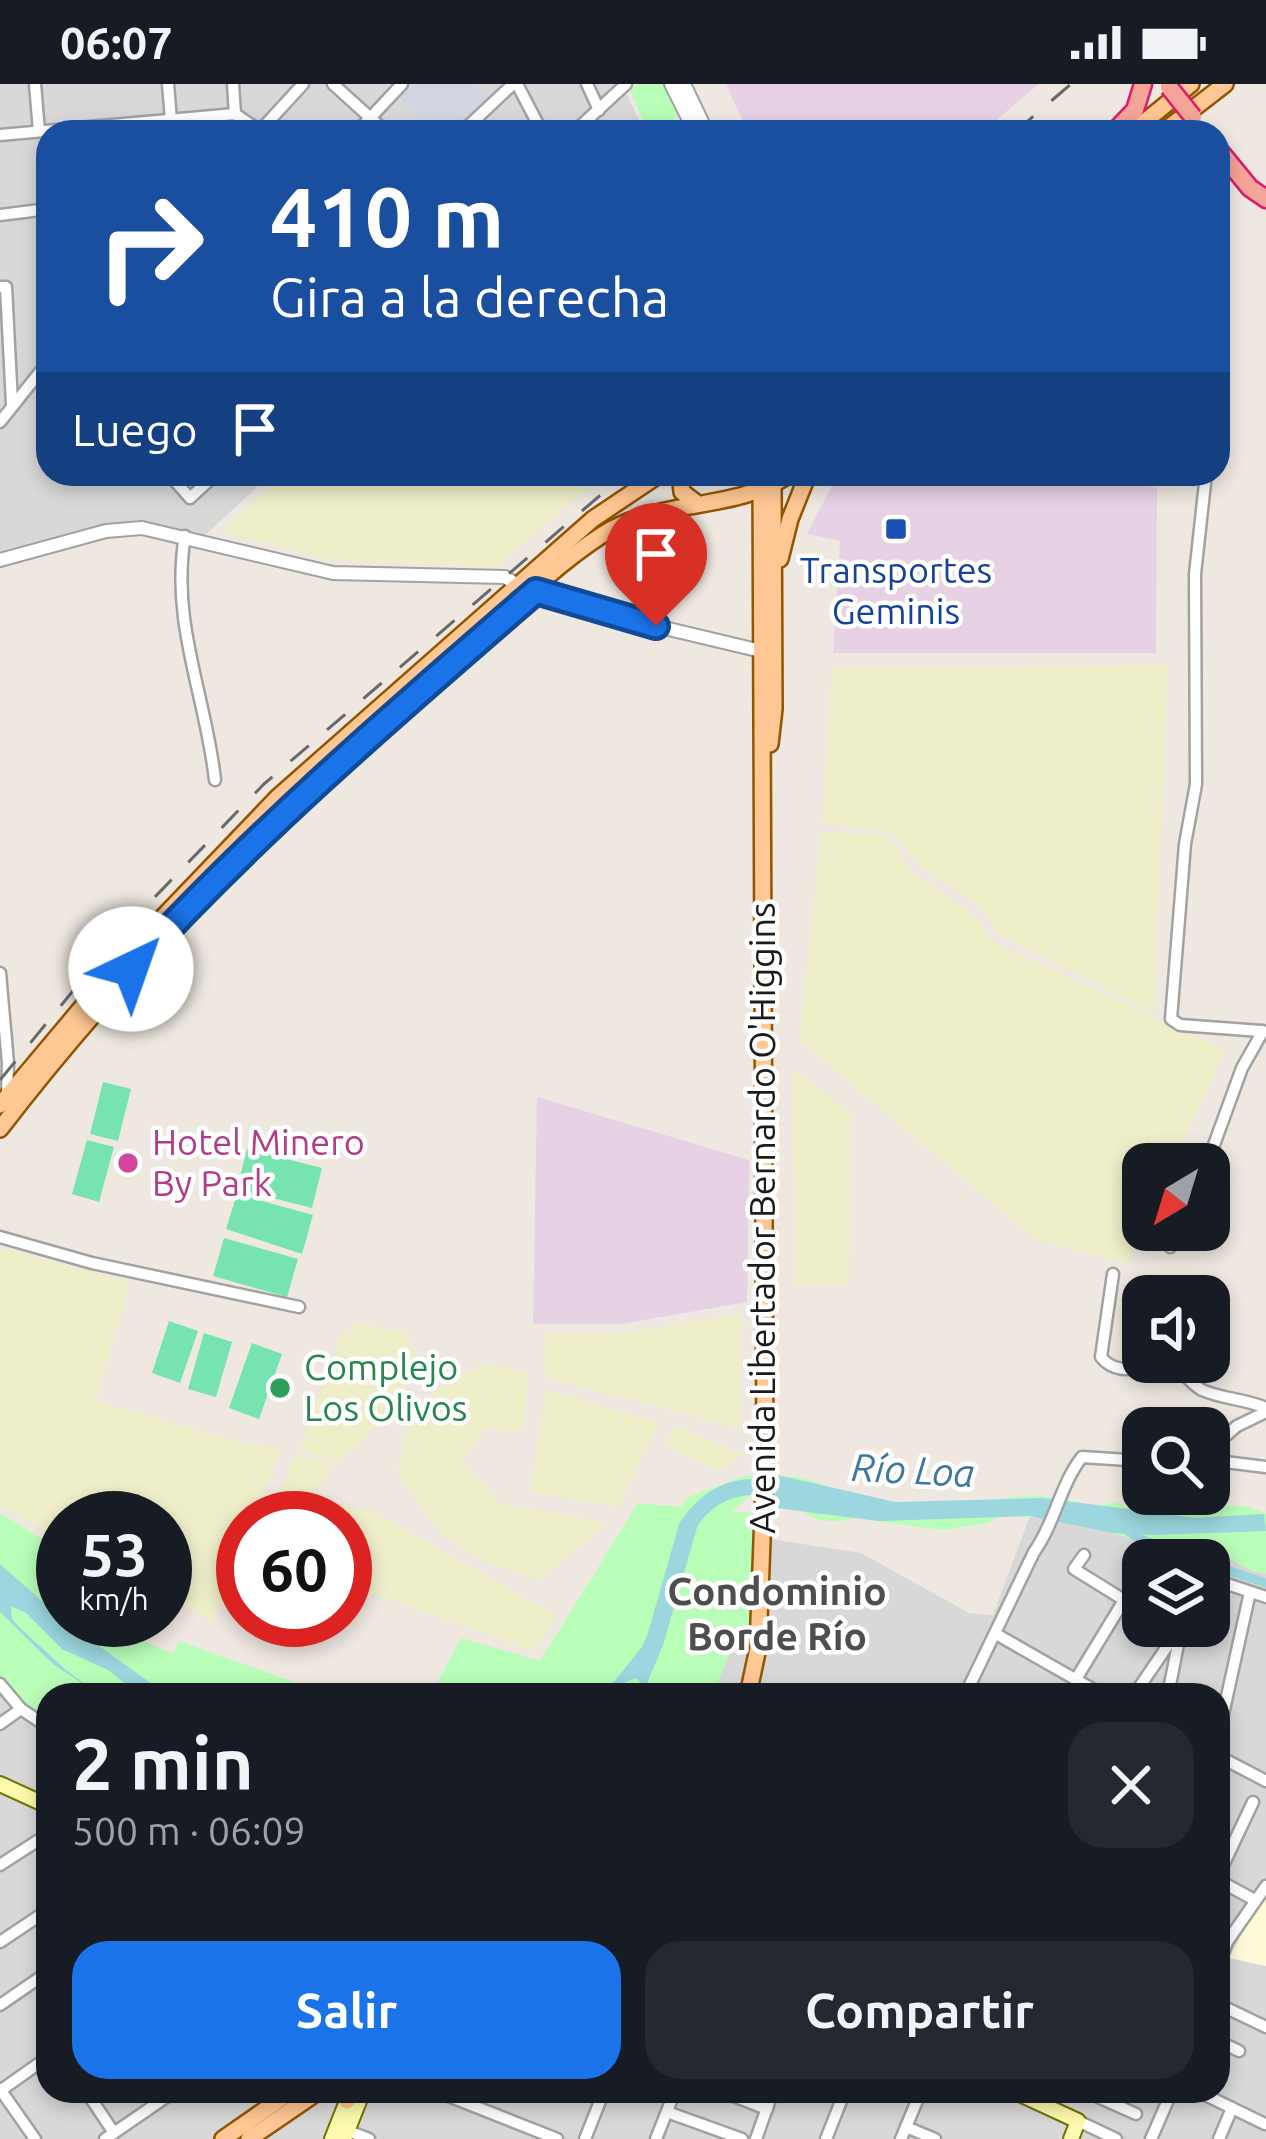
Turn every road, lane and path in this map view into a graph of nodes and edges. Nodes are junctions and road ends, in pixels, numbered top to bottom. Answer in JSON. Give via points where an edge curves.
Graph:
{"nodes":[{"id":1,"x":35,"y":84,"type":"edge"},
{"id":2,"x":167,"y":84,"type":"edge"},
{"id":3,"x":233,"y":84,"type":"edge"},
{"id":4,"x":303,"y":84,"type":"edge"},
{"id":5,"x":333,"y":84,"type":"edge"},
{"id":6,"x":402,"y":84,"type":"edge"},
{"id":7,"x":515,"y":84,"type":"edge"},
{"id":8,"x":587,"y":84,"type":"edge"},
{"id":9,"x":626,"y":84,"type":"edge"},
{"id":10,"x":671,"y":84,"type":"edge"},
{"id":11,"x":684,"y":84,"type":"edge"},
{"id":12,"x":1143,"y":84,"type":"edge"},
{"id":13,"x":1191,"y":84,"type":"edge"},
{"id":14,"x":1225,"y":84,"type":"edge"},
{"id":15,"x":1168,"y":86,"type":"edge"},
{"id":16,"x":599,"y":110,"type":"junction"},
{"id":17,"x":235,"y":114,"type":"junction"},
{"id":18,"x":370,"y":118,"type":"junction"},
{"id":19,"x":171,"y":119,"type":"junction"},
{"id":20,"x":38,"y":120,"type":"edge"},
{"id":21,"x":160,"y":120,"type":"edge"},
{"id":22,"x":244,"y":120,"type":"edge"},
{"id":23,"x":270,"y":120,"type":"edge"},
{"id":24,"x":372,"y":120,"type":"edge"},
{"id":25,"x":475,"y":120,"type":"edge"},
{"id":26,"x":535,"y":120,"type":"edge"},
{"id":27,"x":588,"y":120,"type":"edge"},
{"id":28,"x":689,"y":120,"type":"edge"},
{"id":29,"x":701,"y":120,"type":"edge"},
{"id":30,"x":1125,"y":120,"type":"edge"},
{"id":31,"x":1147,"y":120,"type":"edge"},
{"id":32,"x":1178,"y":120,"type":"edge"},
{"id":33,"x":1195,"y":120,"type":"edge"},
{"id":34,"x":36,"y":131,"type":"edge"},
{"id":35,"x":0,"y":135,"type":"edge"},
{"id":36,"x":1230,"y":164,"type":"edge"},
{"id":37,"x":1266,"y":199,"type":"edge"},
{"id":38,"x":36,"y":210,"type":"edge"},
{"id":39,"x":0,"y":215,"type":"edge"},
{"id":40,"x":0,"y":287,"type":"edge"},
{"id":41,"x":5,"y":347,"type":"edge"},
{"id":42,"x":36,"y":376,"type":"edge"},
{"id":43,"x":5,"y":412,"type":"edge"},
{"id":44,"x":180,"y":486,"type":"edge"},
{"id":45,"x":203,"y":486,"type":"edge"},
{"id":46,"x":641,"y":486,"type":"edge"},
{"id":47,"x":681,"y":486,"type":"edge"},
{"id":48,"x":760,"y":486,"type":"edge"},
{"id":49,"x":766,"y":486,"type":"edge"},
{"id":50,"x":767,"y":486,"type":"edge"},
{"id":51,"x":803,"y":486,"type":"edge"},
{"id":52,"x":1205,"y":486,"type":"edge"},
{"id":53,"x":740,"y":499,"type":"junction"},
{"id":54,"x":699,"y":504,"type":"junction"},
{"id":55,"x":761,"y":513,"type":"junction"},
{"id":56,"x":184,"y":536,"type":"junction"},
{"id":57,"x":0,"y":560,"type":"edge"},
{"id":58,"x":517,"y":585,"type":"junction"},
{"id":59,"x":536,"y":591,"type":"junction"},
{"id":60,"x":774,"y":598,"type":"junction"},
{"id":61,"x":761,"y":651,"type":"junction"},
{"id":62,"x":215,"y":780,"type":"dead end"},
{"id":63,"x":761,"y":812,"type":"junction"},
{"id":64,"x":0,"y":973,"type":"edge"},
{"id":65,"x":1264,"y":1032,"type":"edge"},
{"id":66,"x":7,"y":1055,"type":"junction"},
{"id":67,"x":33,"y":1061,"type":"junction"},
{"id":68,"x":8,"y":1102,"type":"edge"},
{"id":69,"x":0,"y":1129,"type":"edge"},
{"id":70,"x":1215,"y":1143,"type":"edge"},
{"id":71,"x":0,"y":1238,"type":"edge"},
{"id":72,"x":1113,"y":1274,"type":"dead end"},
{"id":73,"x":298,"y":1306,"type":"dead end"},
{"id":74,"x":1266,"y":1410,"type":"edge"},
{"id":75,"x":1230,"y":1432,"type":"edge"},
{"id":76,"x":1122,"y":1459,"type":"edge"},
{"id":77,"x":1230,"y":1463,"type":"edge"},
{"id":78,"x":1266,"y":1467,"type":"edge"},
{"id":79,"x":1084,"y":1555,"type":"dead end"},
{"id":80,"x":1230,"y":1585,"type":"edge"},
{"id":81,"x":1250,"y":1592,"type":"junction"},
{"id":82,"x":1266,"y":1597,"type":"edge"},
{"id":83,"x":1122,"y":1599,"type":"edge"},
{"id":84,"x":1122,"y":1603,"type":"edge"},
{"id":85,"x":996,"y":1634,"type":"junction"},
{"id":86,"x":1167,"y":1647,"type":"edge"},
{"id":87,"x":1177,"y":1647,"type":"edge"},
{"id":88,"x":1076,"y":1679,"type":"junction"},
{"id":89,"x":751,"y":1683,"type":"edge"},
{"id":90,"x":970,"y":1683,"type":"edge"},
{"id":91,"x":1083,"y":1683,"type":"edge"},
{"id":92,"x":1142,"y":1683,"type":"edge"},
{"id":93,"x":1170,"y":1683,"type":"edge"},
{"id":94,"x":1230,"y":1683,"type":"edge"},
{"id":95,"x":0,"y":1684,"type":"edge"},
{"id":96,"x":21,"y":1709,"type":"junction"},
{"id":97,"x":36,"y":1719,"type":"edge"},
{"id":98,"x":0,"y":1724,"type":"edge"},
{"id":99,"x":1230,"y":1762,"type":"edge"},
{"id":100,"x":1266,"y":1780,"type":"edge"},
{"id":101,"x":2,"y":1788,"type":"edge"},
{"id":102,"x":36,"y":1801,"type":"edge"},
{"id":103,"x":1253,"y":1802,"type":"dead end"},
{"id":104,"x":1230,"y":1840,"type":"edge"},
{"id":105,"x":36,"y":1847,"type":"edge"},
{"id":106,"x":0,"y":1865,"type":"edge"},
{"id":107,"x":1230,"y":1885,"type":"edge"},
{"id":108,"x":1266,"y":1886,"type":"edge"},
{"id":109,"x":1251,"y":1898,"type":"dead end"},
{"id":110,"x":36,"y":1918,"type":"edge"},
{"id":111,"x":1230,"y":1938,"type":"edge"},
{"id":112,"x":0,"y":1942,"type":"edge"},
{"id":113,"x":36,"y":1980,"type":"edge"},
{"id":114,"x":1,"y":2003,"type":"edge"},
{"id":115,"x":1230,"y":2010,"type":"edge"},
{"id":116,"x":1266,"y":2027,"type":"edge"},
{"id":117,"x":1230,"y":2046,"type":"edge"},
{"id":118,"x":1240,"y":2051,"type":"dead end"},
{"id":119,"x":36,"y":2065,"type":"edge"},
{"id":120,"x":0,"y":2090,"type":"edge"},
{"id":121,"x":92,"y":2103,"type":"edge"},
{"id":122,"x":157,"y":2103,"type":"edge"},
{"id":123,"x":269,"y":2103,"type":"edge"},
{"id":124,"x":302,"y":2103,"type":"edge"},
{"id":125,"x":344,"y":2103,"type":"edge"},
{"id":126,"x":358,"y":2103,"type":"edge"},
{"id":127,"x":467,"y":2103,"type":"edge"},
{"id":128,"x":599,"y":2103,"type":"edge"},
{"id":129,"x":670,"y":2103,"type":"edge"},
{"id":130,"x":752,"y":2103,"type":"edge"},
{"id":131,"x":769,"y":2103,"type":"edge"},
{"id":132,"x":840,"y":2103,"type":"edge"},
{"id":133,"x":916,"y":2103,"type":"edge"},
{"id":134,"x":1039,"y":2103,"type":"edge"},
{"id":135,"x":1094,"y":2103,"type":"edge"},
{"id":136,"x":1113,"y":2103,"type":"edge"},
{"id":137,"x":1166,"y":2103,"type":"edge"},
{"id":138,"x":1222,"y":2103,"type":"edge"},
{"id":139,"x":1116,"y":2105,"type":"joint"},
{"id":140,"x":1232,"y":2108,"type":"junction"},
{"id":141,"x":767,"y":2109,"type":"junction"},
{"id":142,"x":667,"y":2112,"type":"junction"},
{"id":143,"x":1136,"y":2114,"type":"dead end"},
{"id":144,"x":518,"y":2123,"type":"junction"},
{"id":145,"x":1082,"y":2123,"type":"junction"},
{"id":146,"x":1264,"y":2124,"type":"edge"},
{"id":147,"x":904,"y":2133,"type":"edge"},
{"id":148,"x":346,"y":2135,"type":"edge"},
{"id":149,"x":109,"y":2136,"type":"edge"},
{"id":150,"x":35,"y":2139,"type":"edge"},
{"id":151,"x":223,"y":2139,"type":"edge"},
{"id":152,"x":249,"y":2139,"type":"edge"},
{"id":153,"x":332,"y":2139,"type":"edge"},
{"id":154,"x":369,"y":2139,"type":"edge"},
{"id":155,"x":512,"y":2139,"type":"edge"},
{"id":156,"x":557,"y":2139,"type":"edge"},
{"id":157,"x":585,"y":2139,"type":"edge"},
{"id":158,"x":656,"y":2139,"type":"edge"},
{"id":159,"x":742,"y":2139,"type":"edge"},
{"id":160,"x":756,"y":2139,"type":"edge"},
{"id":161,"x":826,"y":2139,"type":"edge"},
{"id":162,"x":935,"y":2139,"type":"edge"},
{"id":163,"x":1071,"y":2139,"type":"edge"},
{"id":164,"x":1116,"y":2139,"type":"edge"},
{"id":165,"x":1150,"y":2139,"type":"edge"},
{"id":166,"x":1219,"y":2139,"type":"edge"}],
"edges":[{"from":1,"to":20,"type":"street"},
{"from":2,"to":19,"type":"street"},
{"from":3,"to":17,"type":"street"},
{"from":4,"to":23,"type":"street"},
{"from":5,"to":18,"type":"street"},
{"from":6,"to":18,"type":"street"},
{"from":7,"to":25,"type":"street"},
{"from":7,"to":26,"type":"street"},
{"from":8,"to":16,"type":"street"},
{"from":9,"to":16,"type":"street"},
{"from":10,"to":28,"type":"street"},
{"from":11,"to":29,"type":"street"},
{"from":12,"to":30,"type":"highway"},
{"from":13,"to":31,"type":"main road"},
{"from":14,"to":32,"type":"main road"},
{"from":15,"to":33,"type":"highway","bridge":true},
{"from":16,"to":27,"type":"street"},
{"from":17,"to":19,"type":"street"},
{"from":17,"to":22,"type":"street"},
{"from":18,"to":24,"type":"street"},
{"from":19,"to":21,"type":"street"},
{"from":34,"to":35,"type":"street"},
{"from":36,"to":37,"type":"highway"},
{"from":38,"to":39,"type":"street"},
{"from":40,"to":41,"type":"street"},
{"from":41,"to":43,"type":"street"},
{"from":42,"to":43,"type":"street"},
{"from":44,"to":45,"type":"street","via":[[190,498]]},
{"from":46,"to":58,"type":"main road"},
{"from":47,"to":54,"type":"main road"},
{"from":48,"to":53,"type":"main road"},
{"from":49,"to":55,"type":"main road","name":"Avenida Libertador Bernardo O'Higgins"},
{"from":50,"to":60,"type":"main road","name":"Avenida Libertador Bernardo O'Higgins"},
{"from":51,"to":60,"type":"main road"},
{"from":52,"to":65,"type":"street","via":[[1195,593],[1196,784],[1171,1019]]},
{"from":53,"to":54,"type":"main road"},
{"from":53,"to":55,"type":"main road"},
{"from":54,"to":59,"type":"main road","via":[[612,529]]},
{"from":55,"to":61,"type":"main road","name":"Avenida Libertador Bernardo O'Higgins"},
{"from":56,"to":57,"type":"street","via":[[124,529]]},
{"from":56,"to":58,"type":"street","via":[[333,573],[505,577]]},
{"from":56,"to":62,"type":"street","via":[[185,638]]},
{"from":58,"to":59,"type":"street"},
{"from":58,"to":67,"type":"main road","via":[[278,796]]},
{"from":59,"to":61,"type":"street"},
{"from":59,"to":68,"type":"main road","via":[[210,885]]},
{"from":60,"to":63,"type":"main road","name":"Avenida Libertador Bernardo O'Higgins","via":[[774,709]]},
{"from":61,"to":63,"type":"main road","name":"Avenida Libertador Bernardo O'Higgins"},
{"from":63,"to":89,"type":"main road","name":"Avenida Libertador Bernardo O'Higgins","via":[[766,1460]]},
{"from":64,"to":66,"type":"street"},
{"from":65,"to":70,"type":"street"},
{"from":66,"to":67,"type":"street","via":[[18,1064]]},
{"from":66,"to":68,"type":"street"},
{"from":67,"to":68,"type":"main road"},
{"from":68,"to":69,"type":"main road"},
{"from":71,"to":73,"type":"street"},
{"from":72,"to":74,"type":"street","via":[[1101,1357],[1107,1364],[1178,1370],[1208,1393]]},
{"from":74,"to":75,"type":"street"},
{"from":76,"to":85,"type":"street","via":[[1082,1456]]},
{"from":77,"to":78,"type":"street"},
{"from":79,"to":83,"type":"street","via":[[1074,1569]]},
{"from":80,"to":81,"type":"street"},
{"from":81,"to":82,"type":"street"},
{"from":81,"to":94,"type":"street"},
{"from":84,"to":88,"type":"street"},
{"from":85,"to":88,"type":"street"},
{"from":85,"to":90,"type":"street"},
{"from":86,"to":92,"type":"street"},
{"from":87,"to":93,"type":"street"},
{"from":88,"to":91,"type":"street"},
{"from":95,"to":96,"type":"street"},
{"from":96,"to":97,"type":"street"},
{"from":96,"to":98,"type":"street"},
{"from":99,"to":100,"type":"street"},
{"from":101,"to":102,"type":"main road"},
{"from":103,"to":104,"type":"street"},
{"from":105,"to":106,"type":"street"},
{"from":107,"to":109,"type":"street"},
{"from":108,"to":111,"type":"street"},
{"from":110,"to":112,"type":"street"},
{"from":113,"to":114,"type":"street"},
{"from":115,"to":116,"type":"street"},
{"from":117,"to":118,"type":"street"},
{"from":119,"to":120,"type":"street"},
{"from":120,"to":150,"type":"street"},
{"from":121,"to":149,"type":"street"},
{"from":122,"to":149,"type":"street"},
{"from":123,"to":151,"type":"main road"},
{"from":124,"to":152,"type":"main road"},
{"from":125,"to":153,"type":"main road"},
{"from":126,"to":148,"type":"main road"},
{"from":127,"to":144,"type":"street"},
{"from":128,"to":157,"type":"street"},
{"from":129,"to":142,"type":"street"},
{"from":130,"to":141,"type":"street"},
{"from":131,"to":141,"type":"street"},
{"from":132,"to":161,"type":"street"},
{"from":133,"to":147,"type":"street"},
{"from":134,"to":145,"type":"main road"},
{"from":135,"to":145,"type":"street"},
{"from":136,"to":139,"type":"street"},
{"from":137,"to":165,"type":"street"},
{"from":138,"to":140,"type":"street"},
{"from":139,"to":143,"type":"street"},
{"from":140,"to":146,"type":"street"},
{"from":140,"to":166,"type":"street"},
{"from":141,"to":160,"type":"street"},
{"from":142,"to":158,"type":"street"},
{"from":142,"to":159,"type":"street"},
{"from":144,"to":155,"type":"street"},
{"from":144,"to":156,"type":"street"},
{"from":145,"to":163,"type":"main road"},
{"from":145,"to":164,"type":"street"},
{"from":147,"to":162,"type":"street"},
{"from":148,"to":154,"type":"street"}]}
